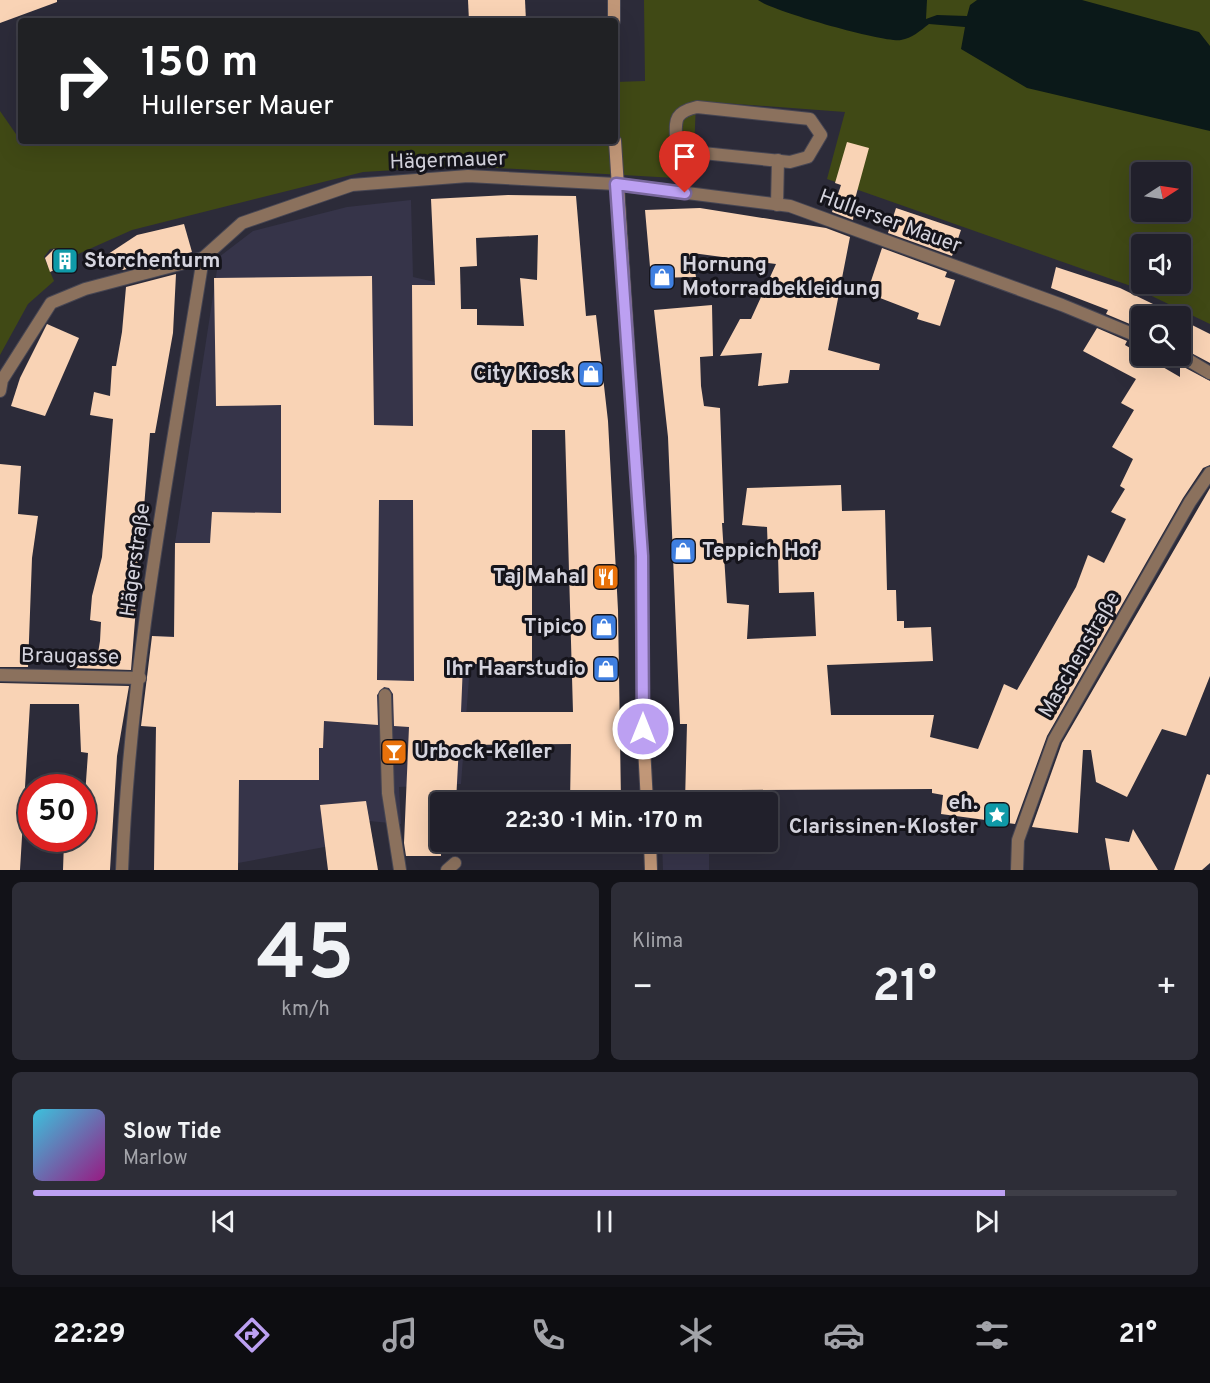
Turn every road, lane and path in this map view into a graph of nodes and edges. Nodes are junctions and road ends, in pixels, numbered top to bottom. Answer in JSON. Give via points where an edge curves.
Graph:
{"nodes":[{"id":1,"x":614,"y":0,"type":"edge"},
{"id":2,"x":614,"y":18,"type":"edge"},
{"id":3,"x":615,"y":144,"type":"edge"},
{"id":4,"x":778,"y":160,"type":"junction"},
{"id":5,"x":616,"y":184,"type":"junction"},
{"id":6,"x":777,"y":205,"type":"junction"},
{"id":7,"x":203,"y":258,"type":"junction"},
{"id":8,"x":1131,"y":333,"type":"edge"},
{"id":9,"x":1191,"y":362,"type":"edge"},
{"id":10,"x":1210,"y":373,"type":"edge"},
{"id":11,"x":0,"y":391,"type":"edge"},
{"id":12,"x":1210,"y":473,"type":"edge"},
{"id":13,"x":0,"y":675,"type":"edge"},
{"id":14,"x":140,"y":678,"type":"junction"},
{"id":15,"x":385,"y":695,"type":"dead end"},
{"id":16,"x":647,"y":792,"type":"edge"},
{"id":17,"x":650,"y":852,"type":"edge"},
{"id":18,"x":122,"y":870,"type":"edge"},
{"id":19,"x":400,"y":870,"type":"edge"},
{"id":20,"x":651,"y":870,"type":"edge"},
{"id":21,"x":1017,"y":870,"type":"edge"}],
"edges":[{"from":1,"to":2,"type":"main road"},
{"from":3,"to":5,"type":"main road"},
{"from":4,"to":4,"type":"street","via":[[790,162],[808,157],[821,135],[810,119],[697,108],[683,111],[676,119],[676,144],[683,151]]},
{"from":4,"to":6,"type":"street"},
{"from":5,"to":6,"type":"street","name":"Hullerser Mauer"},
{"from":5,"to":7,"type":"street","name":"Hägermauer","via":[[468,176],[352,185],[242,223]]},
{"from":5,"to":16,"type":"main road","via":[[642,556]]},
{"from":6,"to":8,"type":"street","name":"Hullerser Mauer","via":[[790,206]]},
{"from":7,"to":11,"type":"street","name":"Hägermauer","via":[[85,289],[51,303],[2,380]]},
{"from":7,"to":14,"type":"street","name":"Hägerstraße"},
{"from":9,"to":10,"type":"street"},
{"from":12,"to":21,"type":"street","name":"Maschenstraße","via":[[1054,740],[1018,840]]},
{"from":13,"to":14,"type":"street","name":"Braugasse"},
{"from":14,"to":18,"type":"street","name":"Hägerstraße","via":[[124,799]]},
{"from":15,"to":19,"type":"street","via":[[388,793]]},
{"from":17,"to":20,"type":"main road"}]}
